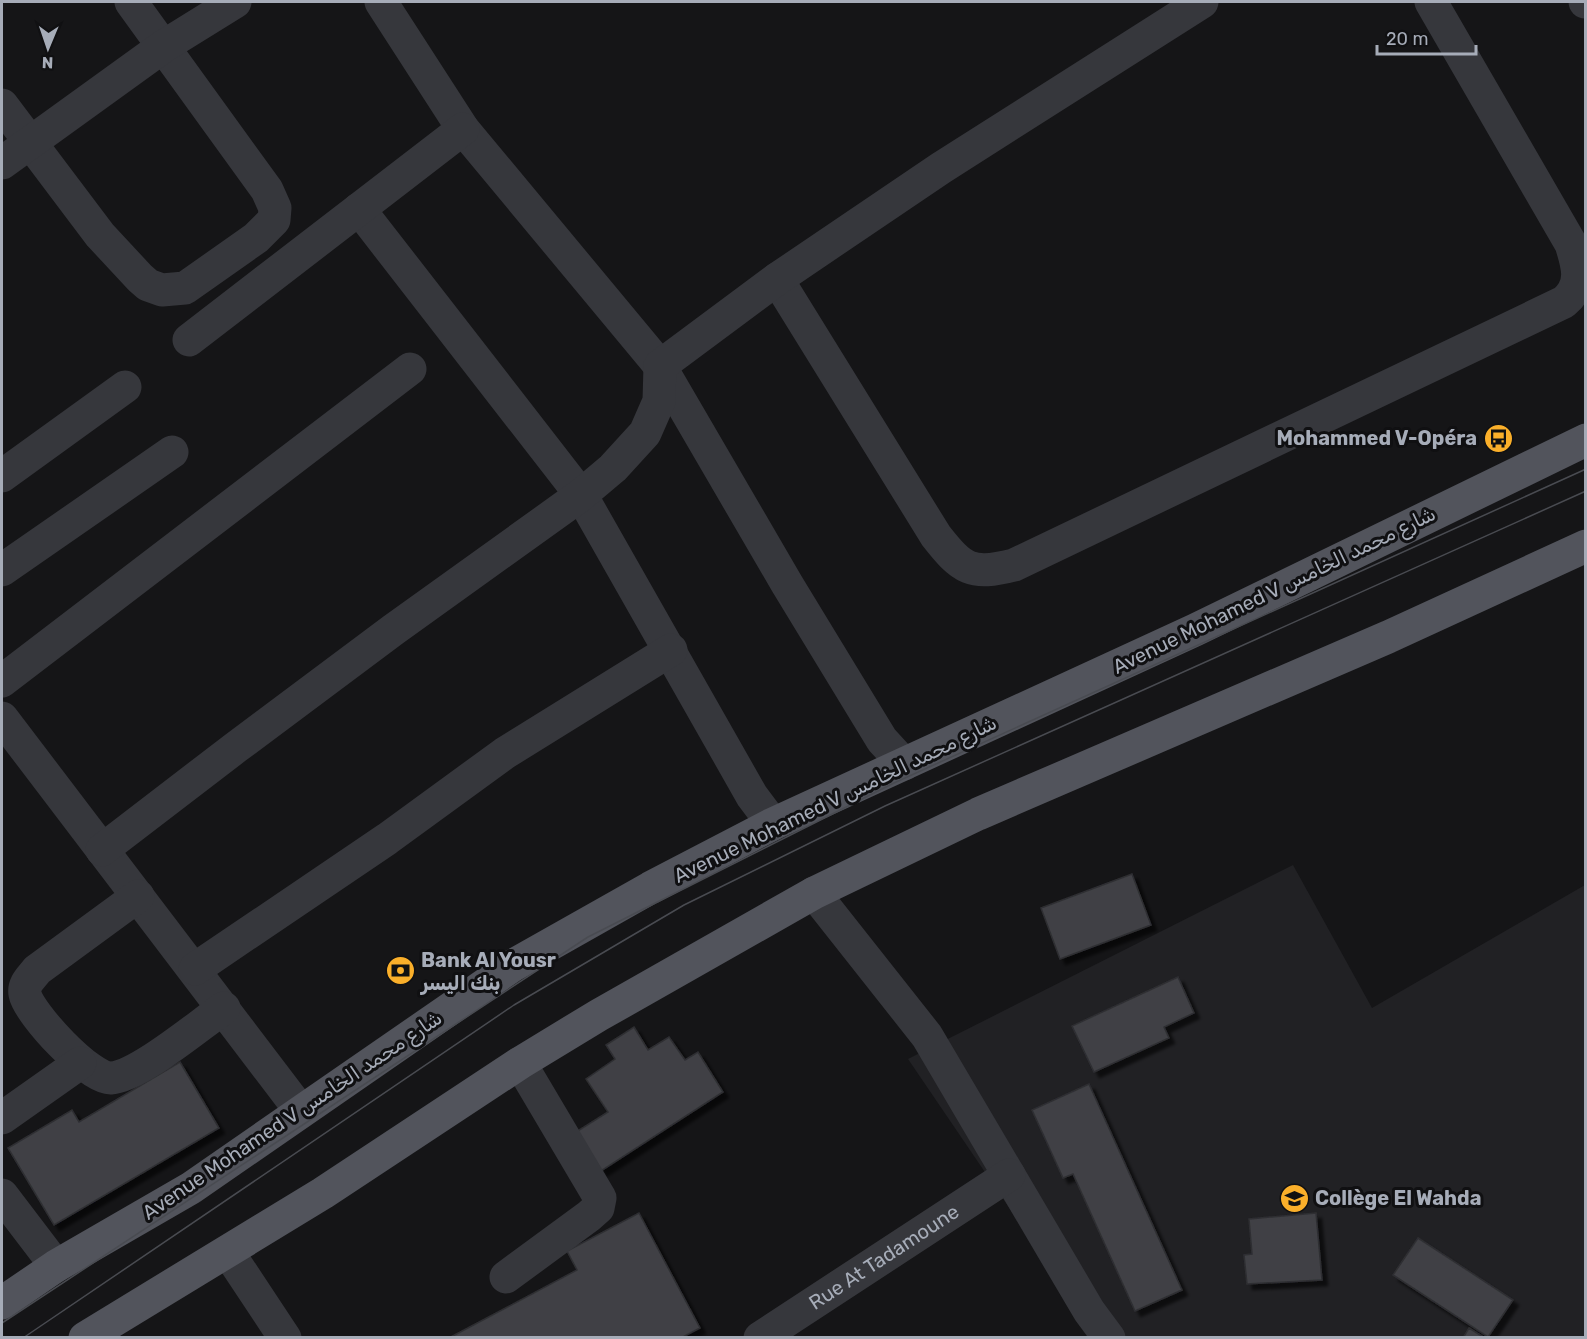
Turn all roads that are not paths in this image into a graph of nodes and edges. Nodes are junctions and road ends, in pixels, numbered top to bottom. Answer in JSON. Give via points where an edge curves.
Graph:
{"nodes":[{"id":1,"x":131,"y":2,"type":"edge"},
{"id":2,"x":235,"y":2,"type":"edge"},
{"id":3,"x":381,"y":2,"type":"edge"},
{"id":4,"x":1202,"y":2,"type":"edge"},
{"id":5,"x":1431,"y":2,"type":"edge"},
{"id":6,"x":164,"y":46,"type":"junction"},
{"id":7,"x":2,"y":105,"type":"edge"},
{"id":8,"x":463,"y":129,"type":"junction"},
{"id":9,"x":29,"y":143,"type":"junction"},
{"id":10,"x":2,"y":163,"type":"edge"},
{"id":11,"x":359,"y":210,"type":"junction"},
{"id":12,"x":777,"y":279,"type":"junction"},
{"id":13,"x":189,"y":340,"type":"dead end"},
{"id":14,"x":660,"y":366,"type":"junction"},
{"id":15,"x":410,"y":369,"type":"dead end"},
{"id":16,"x":125,"y":387,"type":"dead end"},
{"id":17,"x":1586,"y":440,"type":"edge"},
{"id":18,"x":172,"y":452,"type":"dead end"},
{"id":19,"x":2,"y":476,"type":"edge"},
{"id":20,"x":581,"y":495,"type":"junction"},
{"id":21,"x":1586,"y":546,"type":"edge"},
{"id":22,"x":2,"y":570,"type":"edge"},
{"id":23,"x":671,"y":650,"type":"junction"},
{"id":24,"x":2,"y":681,"type":"edge"},
{"id":25,"x":2,"y":718,"type":"edge"},
{"id":26,"x":904,"y":764,"type":"junction"},
{"id":27,"x":773,"y":824,"type":"junction"},
{"id":28,"x":102,"y":850,"type":"junction"},
{"id":29,"x":814,"y":893,"type":"junction"},
{"id":30,"x":138,"y":896,"type":"junction"},
{"id":31,"x":195,"y":969,"type":"junction"},
{"id":32,"x":224,"y":1008,"type":"junction"},
{"id":33,"x":80,"y":1063,"type":"junction"},
{"id":34,"x":520,"y":1063,"type":"junction"},
{"id":35,"x":300,"y":1110,"type":"junction"},
{"id":36,"x":2,"y":1118,"type":"edge"},
{"id":37,"x":1009,"y":1175,"type":"junction"},
{"id":38,"x":2,"y":1195,"type":"edge"},
{"id":39,"x":228,"y":1251,"type":"junction"},
{"id":40,"x":56,"y":1266,"type":"junction"},
{"id":41,"x":506,"y":1276,"type":"dead end"},
{"id":42,"x":2,"y":1303,"type":"edge"},
{"id":43,"x":85,"y":1338,"type":"edge"},
{"id":44,"x":285,"y":1338,"type":"edge"},
{"id":45,"x":760,"y":1338,"type":"edge"},
{"id":46,"x":1109,"y":1338,"type":"edge"}],
"edges":[{"from":1,"to":6,"type":"street"},
{"from":2,"to":6,"type":"street"},
{"from":3,"to":8,"type":"street"},
{"from":4,"to":12,"type":"street","via":[[941,168]]},
{"from":5,"to":12,"type":"street","via":[[1570,244],[1578,265],[1578,285],[1572,296],[1014,565],[987,572],[972,570],[951,555]]},
{"from":6,"to":9,"type":"street"},
{"from":6,"to":9,"type":"street","via":[[267,190],[275,208],[271,224],[200,279],[173,291],[148,285],[100,235]]},
{"from":7,"to":9,"type":"street"},
{"from":8,"to":11,"type":"street"},
{"from":8,"to":14,"type":"street"},
{"from":9,"to":10,"type":"street"},
{"from":11,"to":13,"type":"street"},
{"from":11,"to":20,"type":"street"},
{"from":12,"to":14,"type":"street"},
{"from":14,"to":20,"type":"street","via":[[659,401],[645,433]]},
{"from":14,"to":26,"type":"street","via":[[882,740]]},
{"from":15,"to":24,"type":"street"},
{"from":16,"to":19,"type":"street"},
{"from":17,"to":26,"type":"main road","name":"Avenue Mohamed V شارع محمد الخامس","via":[[1195,630]]},
{"from":18,"to":22,"type":"street"},
{"from":20,"to":23,"type":"street"},
{"from":20,"to":28,"type":"street","via":[[383,636]]},
{"from":21,"to":29,"type":"main road","via":[[1388,637],[978,814]]},
{"from":23,"to":27,"type":"street","via":[[752,796]]},
{"from":23,"to":31,"type":"street","via":[[505,753],[387,839]]},
{"from":25,"to":28,"type":"street"},
{"from":26,"to":27,"type":"main road","name":"Avenue Mohamed V شارع محمد الخامس"},
{"from":27,"to":35,"type":"main road","name":"Avenue Mohamed V شارع محمد الخامس","via":[[512,966]]},
{"from":28,"to":30,"type":"street"},
{"from":29,"to":34,"type":"main road"},
{"from":29,"to":37,"type":"street","via":[[927,1036]]},
{"from":30,"to":31,"type":"street"},
{"from":30,"to":33,"type":"street","via":[[37,970],[25,984],[28,1002]]},
{"from":31,"to":32,"type":"street"},
{"from":32,"to":33,"type":"street","via":[[125,1076],[104,1078]]},
{"from":32,"to":35,"type":"street"},
{"from":33,"to":36,"type":"street"},
{"from":34,"to":39,"type":"main road"},
{"from":34,"to":41,"type":"street","via":[[600,1198],[598,1208],[589,1216]]},
{"from":35,"to":40,"type":"main road","name":"Avenue Mohamed V شارع محمد الخامس","via":[[191,1188]]},
{"from":37,"to":45,"type":"street","name":"Rue At Tadamoune"},
{"from":37,"to":46,"type":"street"},
{"from":38,"to":40,"type":"street"},
{"from":39,"to":43,"type":"main road"},
{"from":39,"to":44,"type":"street"},
{"from":40,"to":42,"type":"main road","name":"Avenue Mohamed V شارع محمد الخامس"}]}
